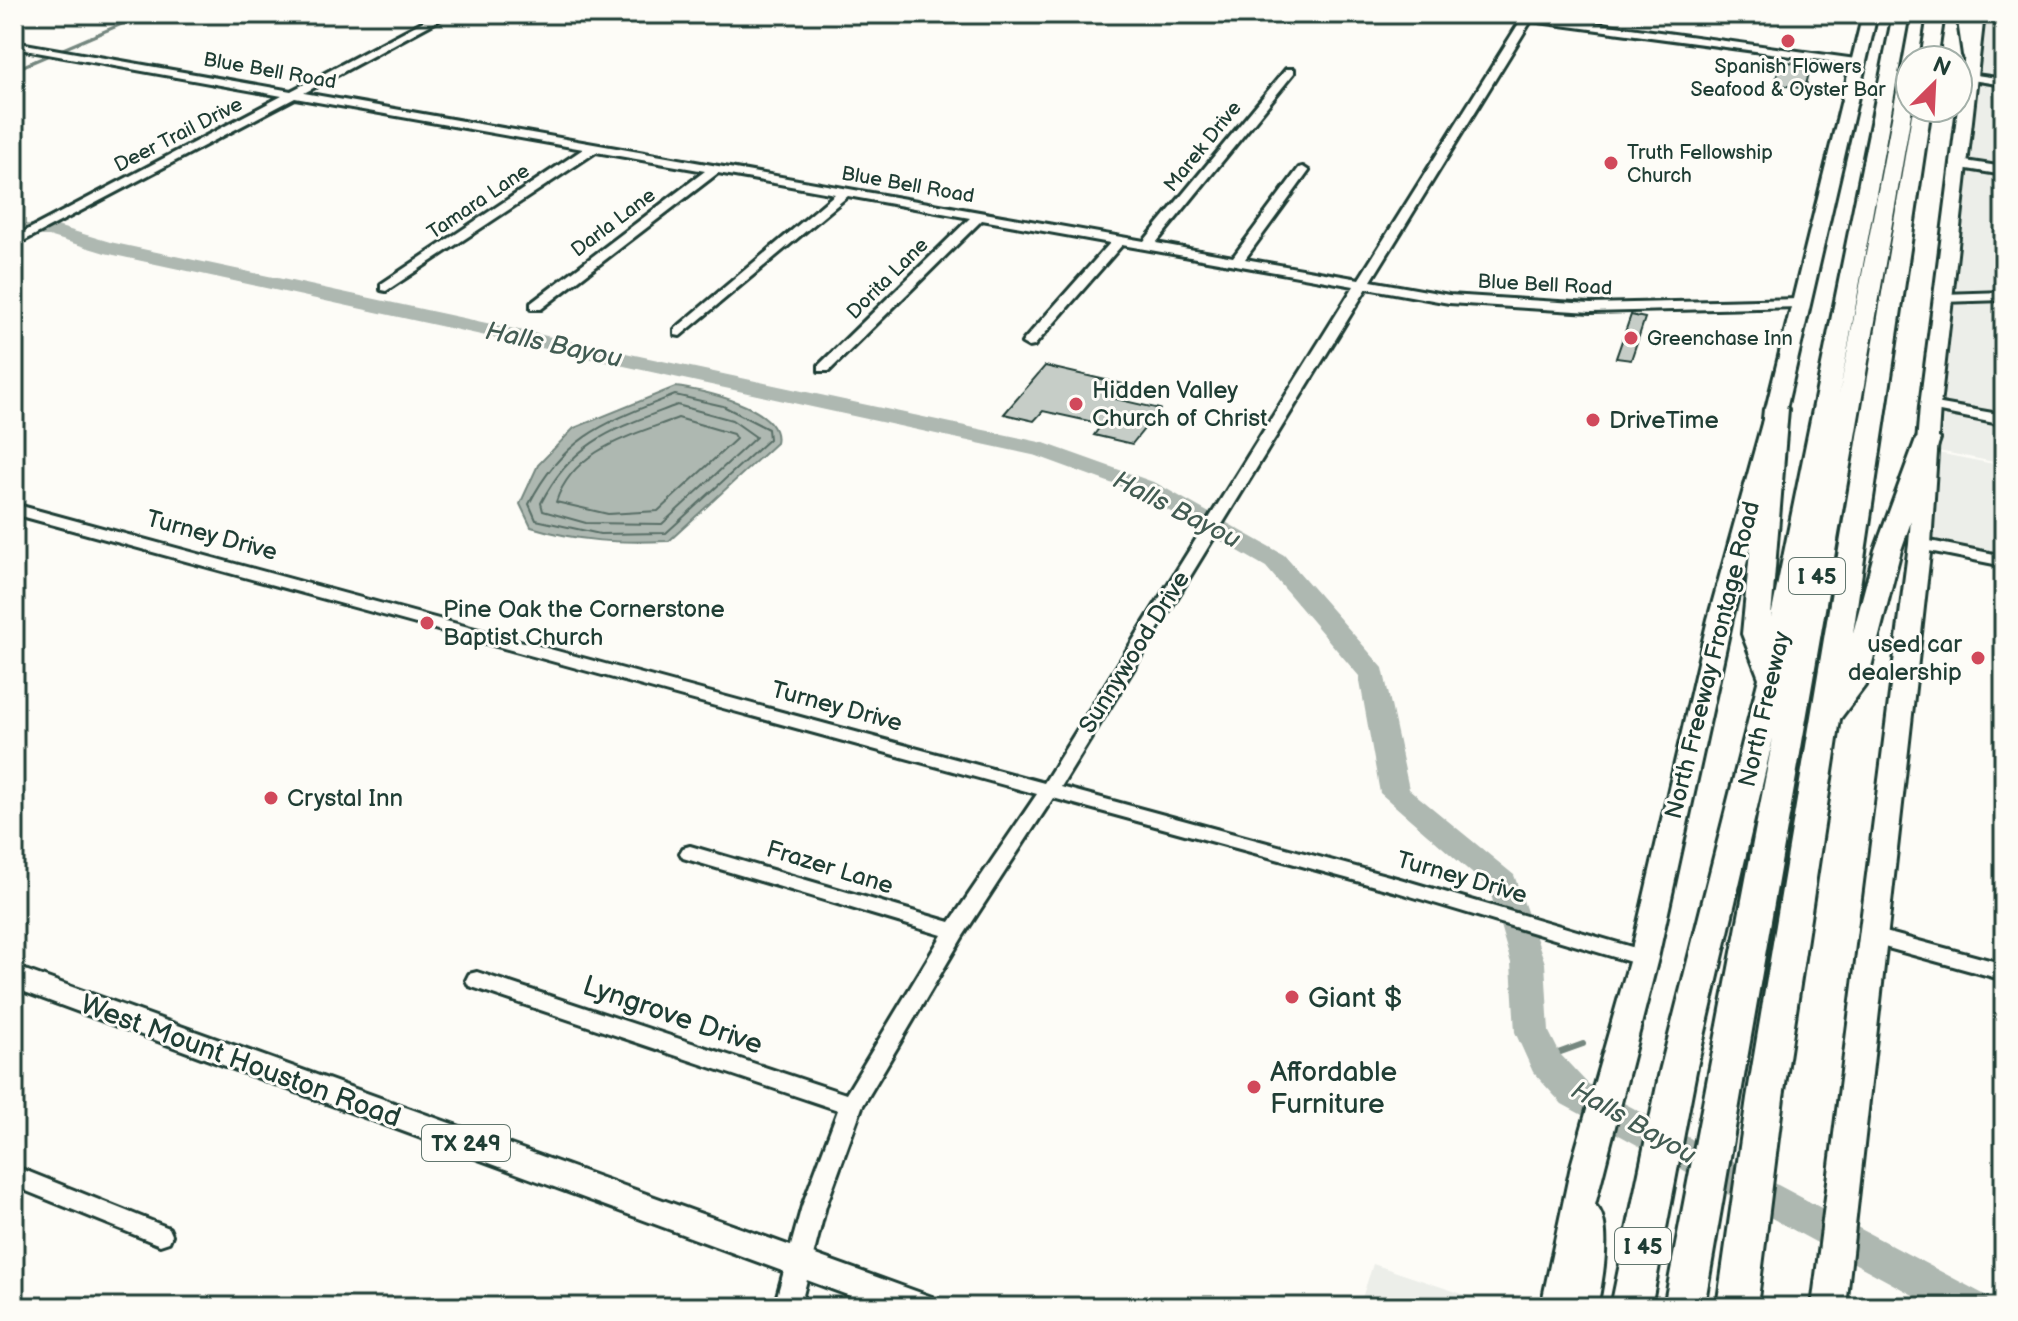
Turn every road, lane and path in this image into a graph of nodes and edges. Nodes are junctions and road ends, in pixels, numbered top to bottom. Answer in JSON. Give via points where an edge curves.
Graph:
{"nodes":[{"id":1,"x":445,"y":14,"type":"edge"},
{"id":2,"x":1502,"y":14,"type":"edge"},
{"id":3,"x":1870,"y":14,"type":"edge"},
{"id":4,"x":1901,"y":14,"type":"edge"},
{"id":5,"x":1920,"y":14,"type":"edge"},
{"id":6,"x":1936,"y":14,"type":"edge"},
{"id":7,"x":1965,"y":14,"type":"edge"},
{"id":8,"x":1977,"y":14,"type":"edge"},
{"id":9,"x":1528,"y":17,"type":"junction"},
{"id":10,"x":1915,"y":44,"type":"edge"},
{"id":11,"x":1931,"y":44,"type":"edge"},
{"id":12,"x":1968,"y":44,"type":"edge"},
{"id":13,"x":1973,"y":44,"type":"edge"},
{"id":14,"x":14,"y":45,"type":"edge"},
{"id":15,"x":1859,"y":62,"type":"junction"},
{"id":16,"x":1974,"y":68,"type":"edge"},
{"id":17,"x":1290,"y":71,"type":"dead end"},
{"id":18,"x":2004,"y":82,"type":"edge"},
{"id":19,"x":295,"y":95,"type":"junction"},
{"id":20,"x":1900,"y":124,"type":"edge"},
{"id":21,"x":1919,"y":124,"type":"edge"},
{"id":22,"x":1963,"y":124,"type":"edge"},
{"id":23,"x":593,"y":148,"type":"junction"},
{"id":24,"x":1959,"y":164,"type":"junction"},
{"id":25,"x":714,"y":170,"type":"junction"},
{"id":26,"x":1303,"y":171,"type":"dead end"},
{"id":27,"x":2004,"y":171,"type":"edge"},
{"id":28,"x":844,"y":193,"type":"junction"},
{"id":29,"x":978,"y":217,"type":"junction"},
{"id":30,"x":14,"y":242,"type":"edge"},
{"id":31,"x":1118,"y":242,"type":"junction"},
{"id":32,"x":1146,"y":247,"type":"junction"},
{"id":33,"x":1235,"y":263,"type":"junction"},
{"id":34,"x":1361,"y":285,"type":"junction"},
{"id":35,"x":386,"y":287,"type":"dead end"},
{"id":36,"x":2004,"y":296,"type":"edge"},
{"id":37,"x":1943,"y":298,"type":"junction"},
{"id":38,"x":1800,"y":303,"type":"junction"},
{"id":39,"x":536,"y":306,"type":"dead end"},
{"id":40,"x":680,"y":332,"type":"dead end"},
{"id":41,"x":1029,"y":343,"type":"dead end"},
{"id":42,"x":824,"y":368,"type":"dead end"},
{"id":43,"x":1930,"y":406,"type":"junction"},
{"id":44,"x":1776,"y":409,"type":"junction"},
{"id":45,"x":2004,"y":420,"type":"edge"},
{"id":46,"x":1928,"y":439,"type":"junction"},
{"id":47,"x":14,"y":509,"type":"edge"},
{"id":48,"x":1920,"y":544,"type":"junction"},
{"id":49,"x":2004,"y":561,"type":"edge"},
{"id":50,"x":1773,"y":678,"type":"junction"},
{"id":51,"x":1827,"y":715,"type":"junction"},
{"id":52,"x":1049,"y":790,"type":"junction"},
{"id":53,"x":690,"y":853,"type":"dead end"},
{"id":54,"x":955,"y":931,"type":"junction"},
{"id":55,"x":1874,"y":937,"type":"junction"},
{"id":56,"x":1644,"y":958,"type":"junction"},
{"id":57,"x":2004,"y":972,"type":"edge"},
{"id":58,"x":14,"y":977,"type":"edge"},
{"id":59,"x":477,"y":980,"type":"dead end"},
{"id":60,"x":851,"y":1105,"type":"junction"},
{"id":61,"x":1587,"y":1166,"type":"junction"},
{"id":62,"x":14,"y":1176,"type":"edge"},
{"id":63,"x":160,"y":1235,"type":"dead end"},
{"id":64,"x":799,"y":1265,"type":"junction"},
{"id":65,"x":1830,"y":1295,"type":"edge"},
{"id":66,"x":787,"y":1307,"type":"edge"},
{"id":67,"x":920,"y":1307,"type":"edge"},
{"id":68,"x":1558,"y":1307,"type":"edge"},
{"id":69,"x":1580,"y":1307,"type":"edge"},
{"id":70,"x":1631,"y":1307,"type":"edge"},
{"id":71,"x":1684,"y":1307,"type":"edge"},
{"id":72,"x":1737,"y":1307,"type":"edge"}],
"edges":[{"from":1,"to":19,"type":"street","name":"Deer Trail Drive"},
{"from":2,"to":9,"type":"street"},
{"from":3,"to":15,"type":"main road","name":"North Freeway Frontage Road"},
{"from":4,"to":50,"type":"highway","name":"North Freeway","number":"I 45"},
{"from":5,"to":10,"type":"highway"},
{"from":6,"to":11,"type":"highway"},
{"from":7,"to":12,"type":"highway"},
{"from":8,"to":13,"type":"main road"},
{"from":9,"to":15,"type":"street"},
{"from":9,"to":34,"type":"street","name":"Sunnywood Drive"},
{"from":14,"to":19,"type":"street","name":"Blue Bell Road"},
{"from":15,"to":38,"type":"main road","name":"North Freeway Frontage Road"},
{"from":16,"to":18,"type":"street"},
{"from":17,"to":32,"type":"street","name":"Marek Drive"},
{"from":19,"to":23,"type":"street","name":"Blue Bell Road"},
{"from":19,"to":30,"type":"street","name":"Deer Trail Drive"},
{"from":20,"to":71,"type":"highway","name":"North Freeway","number":"I 45"},
{"from":21,"to":51,"type":"highway","number":"I 45"},
{"from":22,"to":24,"type":"main road"},
{"from":23,"to":25,"type":"street","name":"Blue Bell Road"},
{"from":23,"to":35,"type":"street","name":"Tamara Lane"},
{"from":24,"to":27,"type":"street"},
{"from":24,"to":37,"type":"main road"},
{"from":25,"to":28,"type":"street","name":"Blue Bell Road"},
{"from":25,"to":39,"type":"street","name":"Darla Lane"},
{"from":26,"to":33,"type":"street"},
{"from":28,"to":29,"type":"street","name":"Blue Bell Road"},
{"from":28,"to":40,"type":"street"},
{"from":29,"to":31,"type":"street","name":"Blue Bell Road"},
{"from":29,"to":42,"type":"street","name":"Dorita Lane"},
{"from":31,"to":32,"type":"street","name":"Blue Bell Road"},
{"from":31,"to":41,"type":"street"},
{"from":32,"to":33,"type":"street","name":"Blue Bell Road"},
{"from":33,"to":34,"type":"street","name":"Blue Bell Road"},
{"from":34,"to":38,"type":"street","name":"Blue Bell Road","via":[[1449,299],[1591,308]]},
{"from":34,"to":52,"type":"street","name":"Sunnywood Drive"},
{"from":36,"to":37,"type":"street"},
{"from":37,"to":43,"type":"main road"},
{"from":38,"to":44,"type":"main road","name":"North Freeway Frontage Road"},
{"from":43,"to":45,"type":"street"},
{"from":43,"to":46,"type":"main road"},
{"from":44,"to":50,"type":"highway","via":[[1756,634]]},
{"from":44,"to":56,"type":"main road","name":"North Freeway Frontage Road","via":[[1720,619]]},
{"from":46,"to":48,"type":"main road"},
{"from":46,"to":51,"type":"highway","via":[[1888,550],[1853,683]]},
{"from":47,"to":52,"type":"street","name":"Turney Drive"},
{"from":48,"to":49,"type":"street"},
{"from":48,"to":55,"type":"main road"},
{"from":50,"to":70,"type":"highway","name":"North Freeway","number":"I 45","via":[[1678,1071]]},
{"from":51,"to":72,"type":"highway","number":"I 45"},
{"from":52,"to":54,"type":"street","name":"Sunnywood Drive"},
{"from":52,"to":56,"type":"street","name":"Turney Drive"},
{"from":53,"to":54,"type":"street","name":"Frazer Lane"},
{"from":54,"to":60,"type":"street","name":"Sunnywood Drive"},
{"from":55,"to":57,"type":"street"},
{"from":55,"to":65,"type":"main road"},
{"from":56,"to":61,"type":"main road","name":"North Freeway Frontage Road"},
{"from":58,"to":64,"type":"main road","name":"West Mount Houston Road","number":"TX 249"},
{"from":59,"to":60,"type":"street","name":"Lyngrove Drive"},
{"from":60,"to":64,"type":"street","name":"Sunnywood Drive"},
{"from":61,"to":68,"type":"main road","name":"North Freeway Frontage Road"},
{"from":61,"to":69,"type":"main road","via":[[1588,1273]]},
{"from":62,"to":63,"type":"street"},
{"from":64,"to":66,"type":"street","name":"Sunnywood Drive"},
{"from":64,"to":67,"type":"main road","name":"West Mount Houston Road","number":"TX 249"}]}
